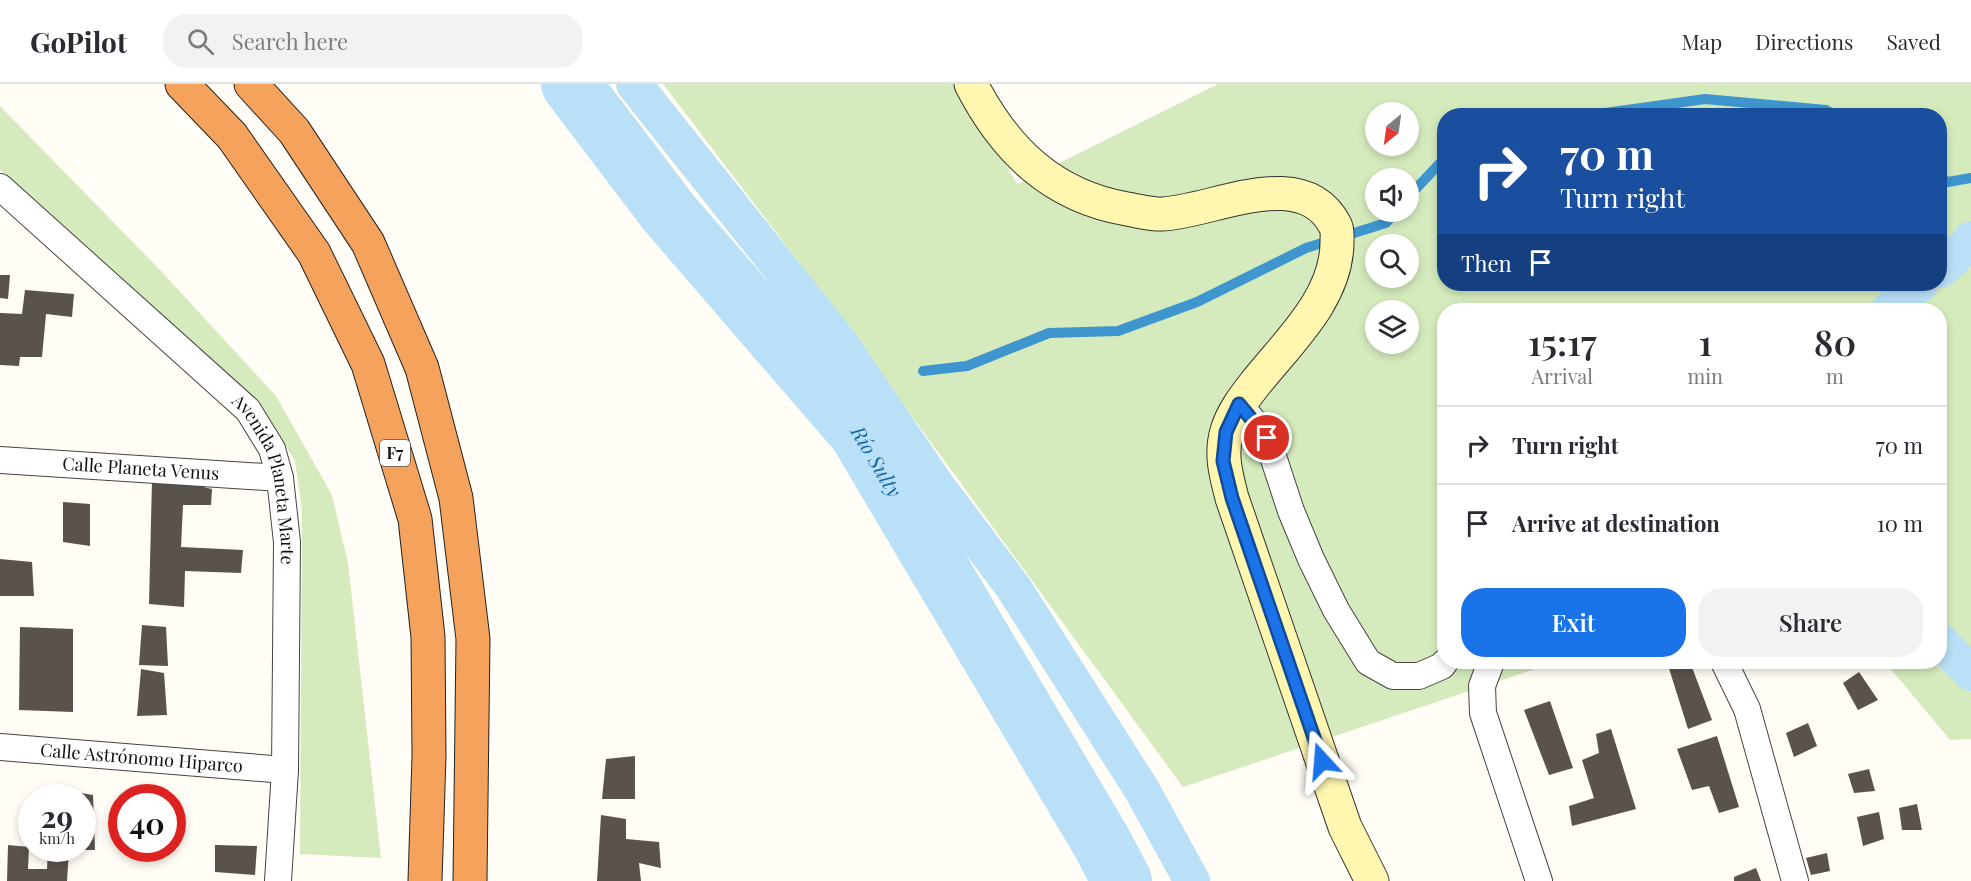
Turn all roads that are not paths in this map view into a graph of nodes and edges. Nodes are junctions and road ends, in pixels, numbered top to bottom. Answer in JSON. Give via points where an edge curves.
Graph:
{"nodes":[{"id":1,"x":182,"y":84,"type":"edge"},
{"id":2,"x":252,"y":84,"type":"edge"},
{"id":3,"x":971,"y":84,"type":"edge"},
{"id":4,"x":0,"y":187,"type":"edge"},
{"id":5,"x":1239,"y":404,"type":"junction"},
{"id":6,"x":0,"y":460,"type":"edge"},
{"id":7,"x":280,"y":478,"type":"junction"},
{"id":8,"x":1437,"y":668,"type":"edge"},
{"id":9,"x":1488,"y":669,"type":"edge"},
{"id":10,"x":1727,"y":669,"type":"edge"},
{"id":11,"x":0,"y":747,"type":"edge"},
{"id":12,"x":285,"y":770,"type":"junction"},
{"id":13,"x":278,"y":881,"type":"edge"},
{"id":14,"x":425,"y":881,"type":"edge"},
{"id":15,"x":470,"y":881,"type":"edge"},
{"id":16,"x":1372,"y":881,"type":"edge"},
{"id":17,"x":1539,"y":881,"type":"edge"},
{"id":18,"x":1795,"y":881,"type":"edge"}],
"edges":[{"from":1,"to":14,"type":"highway","number":"F7","via":[[232,136],[314,253],[368,364],[415,519],[428,637]]},
{"from":2,"to":15,"type":"highway","via":[[294,131],[369,243],[422,368],[456,498],[474,639]]},
{"from":3,"to":5,"type":"street","via":[[987,114],[1024,160],[1065,189],[1107,205],[1161,214],[1267,192],[1299,194],[1325,210],[1337,227],[1337,254],[1326,289],[1298,333]]},
{"from":4,"to":7,"type":"street","name":"Avenida Planeta Marte","via":[[248,410],[272,449]]},
{"from":5,"to":8,"type":"street","via":[[1267,438],[1311,559],[1368,662],[1393,676],[1419,676]]},
{"from":5,"to":16,"type":"street","via":[[1226,432],[1223,461],[1232,498],[1345,827]]},
{"from":6,"to":7,"type":"street","name":"Calle Planeta Venus"},
{"from":7,"to":12,"type":"street","name":"Avenida Planeta Marte","via":[[287,542]]},
{"from":9,"to":17,"type":"street","via":[[1482,686],[1483,713]]},
{"from":10,"to":18,"type":"street","via":[[1747,709]]},
{"from":11,"to":12,"type":"street","name":"Calle Astrónomo Hiparco"},
{"from":12,"to":13,"type":"street","name":"Avenida Planeta Marte"}]}
